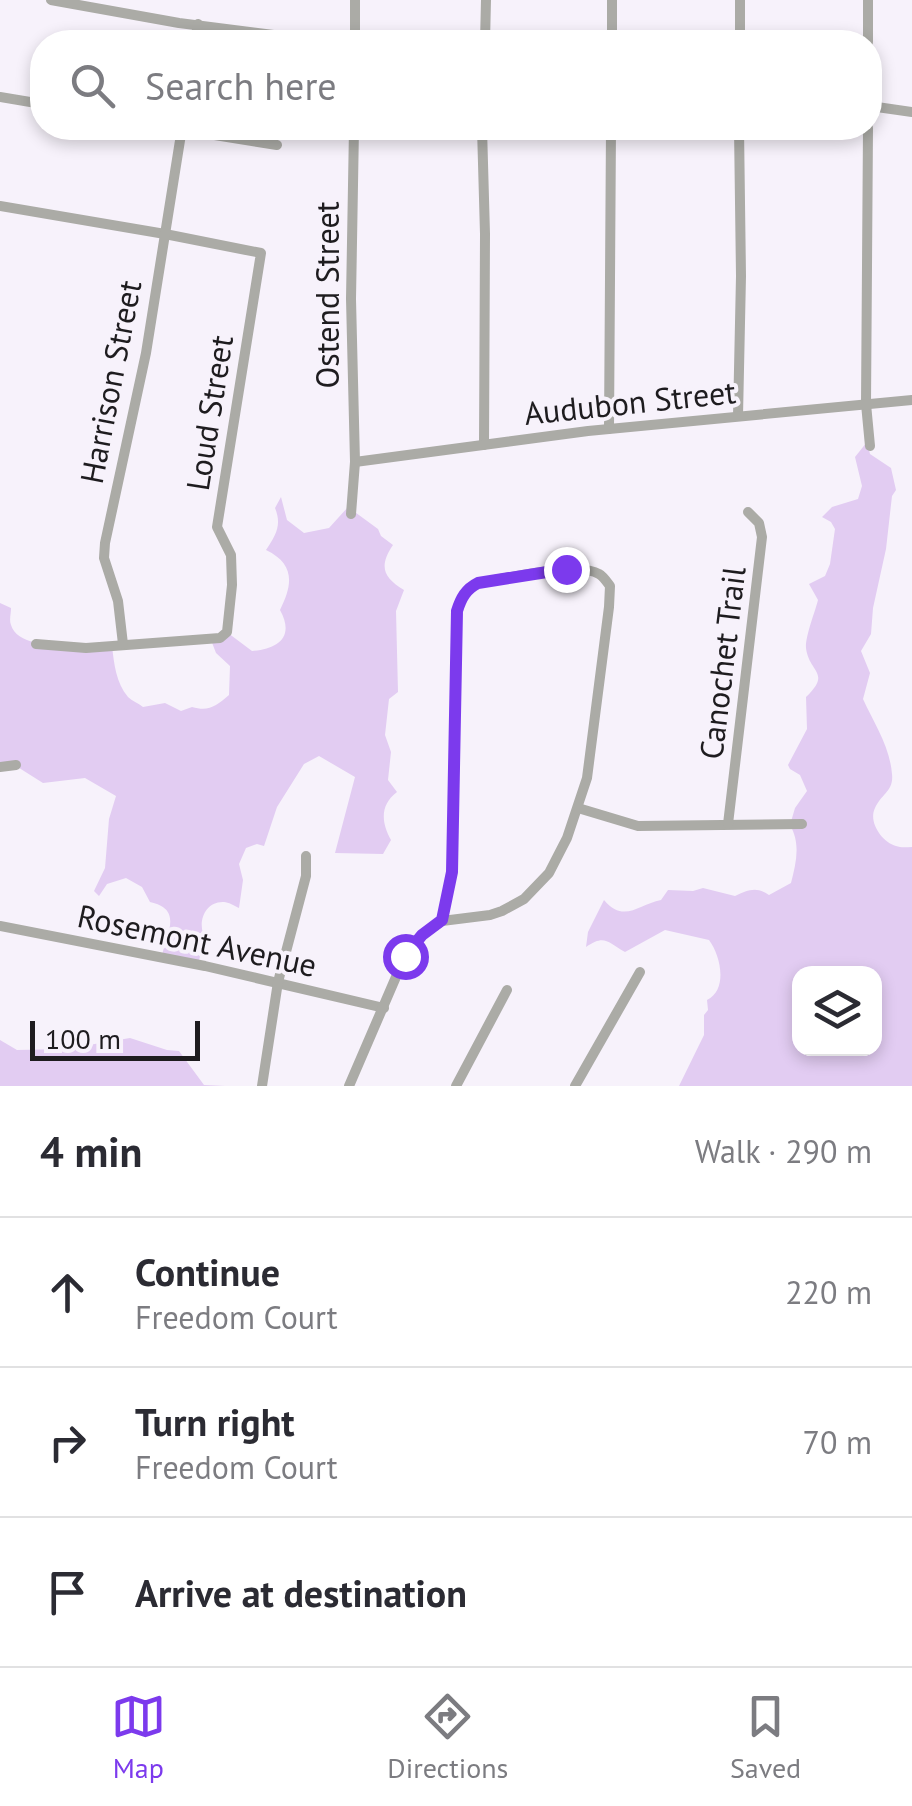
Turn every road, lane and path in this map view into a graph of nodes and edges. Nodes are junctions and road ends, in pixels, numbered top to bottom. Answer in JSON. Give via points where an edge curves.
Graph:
{"nodes":[{"id":1,"x":50,"y":0,"type":"edge"},
{"id":2,"x":354,"y":0,"type":"edge"},
{"id":3,"x":486,"y":0,"type":"edge"},
{"id":4,"x":612,"y":0,"type":"edge"},
{"id":5,"x":740,"y":0,"type":"edge"},
{"id":6,"x":868,"y":0,"type":"edge"},
{"id":7,"x":198,"y":24,"type":"junction"},
{"id":8,"x":197,"y":30,"type":"edge"},
{"id":9,"x":242,"y":30,"type":"edge"},
{"id":10,"x":355,"y":30,"type":"edge"},
{"id":11,"x":486,"y":30,"type":"edge"},
{"id":12,"x":612,"y":30,"type":"edge"},
{"id":13,"x":740,"y":30,"type":"edge"},
{"id":14,"x":868,"y":30,"type":"edge"},
{"id":15,"x":0,"y":97,"type":"edge"},
{"id":16,"x":30,"y":102,"type":"edge"},
{"id":17,"x":882,"y":108,"type":"edge"},
{"id":18,"x":912,"y":112,"type":"edge"},
{"id":19,"x":177,"y":140,"type":"edge"},
{"id":20,"x":249,"y":140,"type":"edge"},
{"id":21,"x":354,"y":140,"type":"edge"},
{"id":22,"x":482,"y":140,"type":"edge"},
{"id":23,"x":611,"y":140,"type":"edge"},
{"id":24,"x":739,"y":140,"type":"edge"},
{"id":25,"x":868,"y":140,"type":"edge"},
{"id":26,"x":278,"y":145,"type":"dead end"},
{"id":27,"x":0,"y":206,"type":"edge"},
{"id":28,"x":165,"y":234,"type":"junction"},
{"id":29,"x":912,"y":400,"type":"edge"},
{"id":30,"x":866,"y":404,"type":"junction"},
{"id":31,"x":738,"y":416,"type":"junction"},
{"id":32,"x":610,"y":430,"type":"junction"},
{"id":33,"x":484,"y":444,"type":"junction"},
{"id":34,"x":870,"y":446,"type":"dead end"},
{"id":35,"x":355,"y":462,"type":"junction"},
{"id":36,"x":748,"y":512,"type":"dead end"},
{"id":37,"x":350,"y":514,"type":"dead end"},
{"id":38,"x":36,"y":644,"type":"dead end"},
{"id":39,"x":123,"y":644,"type":"junction"},
{"id":40,"x":16,"y":765,"type":"dead end"},
{"id":41,"x":0,"y":767,"type":"edge"},
{"id":42,"x":578,"y":808,"type":"junction"},
{"id":43,"x":728,"y":824,"type":"junction"},
{"id":44,"x":802,"y":824,"type":"dead end"},
{"id":45,"x":306,"y":856,"type":"dead end"},
{"id":46,"x":442,"y":920,"type":"junction"},
{"id":47,"x":0,"y":926,"type":"edge"},
{"id":48,"x":640,"y":972,"type":"dead end"},
{"id":49,"x":278,"y":982,"type":"junction"},
{"id":50,"x":507,"y":990,"type":"dead end"},
{"id":51,"x":384,"y":1008,"type":"junction"},
{"id":52,"x":262,"y":1086,"type":"edge"},
{"id":53,"x":348,"y":1086,"type":"edge"},
{"id":54,"x":456,"y":1086,"type":"edge"},
{"id":55,"x":575,"y":1086,"type":"edge"}],
"edges":[{"from":1,"to":7,"type":"street"},
{"from":2,"to":10,"type":"street"},
{"from":3,"to":11,"type":"street"},
{"from":4,"to":12,"type":"street"},
{"from":5,"to":13,"type":"street"},
{"from":6,"to":14,"type":"street"},
{"from":7,"to":8,"type":"street"},
{"from":7,"to":9,"type":"street"},
{"from":15,"to":16,"type":"street"},
{"from":17,"to":18,"type":"street"},
{"from":19,"to":28,"type":"street","name":"Harrison Street"},
{"from":20,"to":26,"type":"street"},
{"from":21,"to":35,"type":"street","name":"Ostend Street"},
{"from":22,"to":33,"type":"street"},
{"from":23,"to":32,"type":"street"},
{"from":24,"to":31,"type":"street"},
{"from":25,"to":30,"type":"street"},
{"from":27,"to":28,"type":"street"},
{"from":28,"to":39,"type":"street","name":"Harrison Street","via":[[105,543]]},
{"from":28,"to":39,"type":"street","name":"Loud Street","via":[[260,253],[218,527],[231,555],[229,625],[224,638]]},
{"from":29,"to":30,"type":"street","name":"Audubon Street"},
{"from":30,"to":31,"type":"street","name":"Audubon Street"},
{"from":30,"to":34,"type":"street"},
{"from":31,"to":32,"type":"street","name":"Audubon Street"},
{"from":32,"to":33,"type":"street","name":"Audubon Street"},
{"from":33,"to":35,"type":"street","name":"Audubon Street"},
{"from":35,"to":37,"type":"street","name":"Ostend Street"},
{"from":36,"to":43,"type":"street","name":"Canochet Trail","via":[[762,537]]},
{"from":38,"to":39,"type":"street"},
{"from":40,"to":41,"type":"street"},
{"from":42,"to":43,"type":"street","via":[[638,826]]},
{"from":42,"to":46,"type":"street","via":[[560,853],[534,891],[490,915]]},
{"from":42,"to":46,"type":"street","via":[[610,586],[590,570],[566,569],[471,586],[457,611],[453,852]]},
{"from":43,"to":44,"type":"street"},
{"from":45,"to":49,"type":"street"},
{"from":46,"to":51,"type":"street","via":[[405,956]]},
{"from":47,"to":49,"type":"street","name":"Rosemont Avenue"},
{"from":48,"to":55,"type":"street"},
{"from":49,"to":51,"type":"street","name":"Rosemont Avenue"},
{"from":49,"to":52,"type":"street"},
{"from":50,"to":54,"type":"street"},
{"from":51,"to":53,"type":"street"}]}
